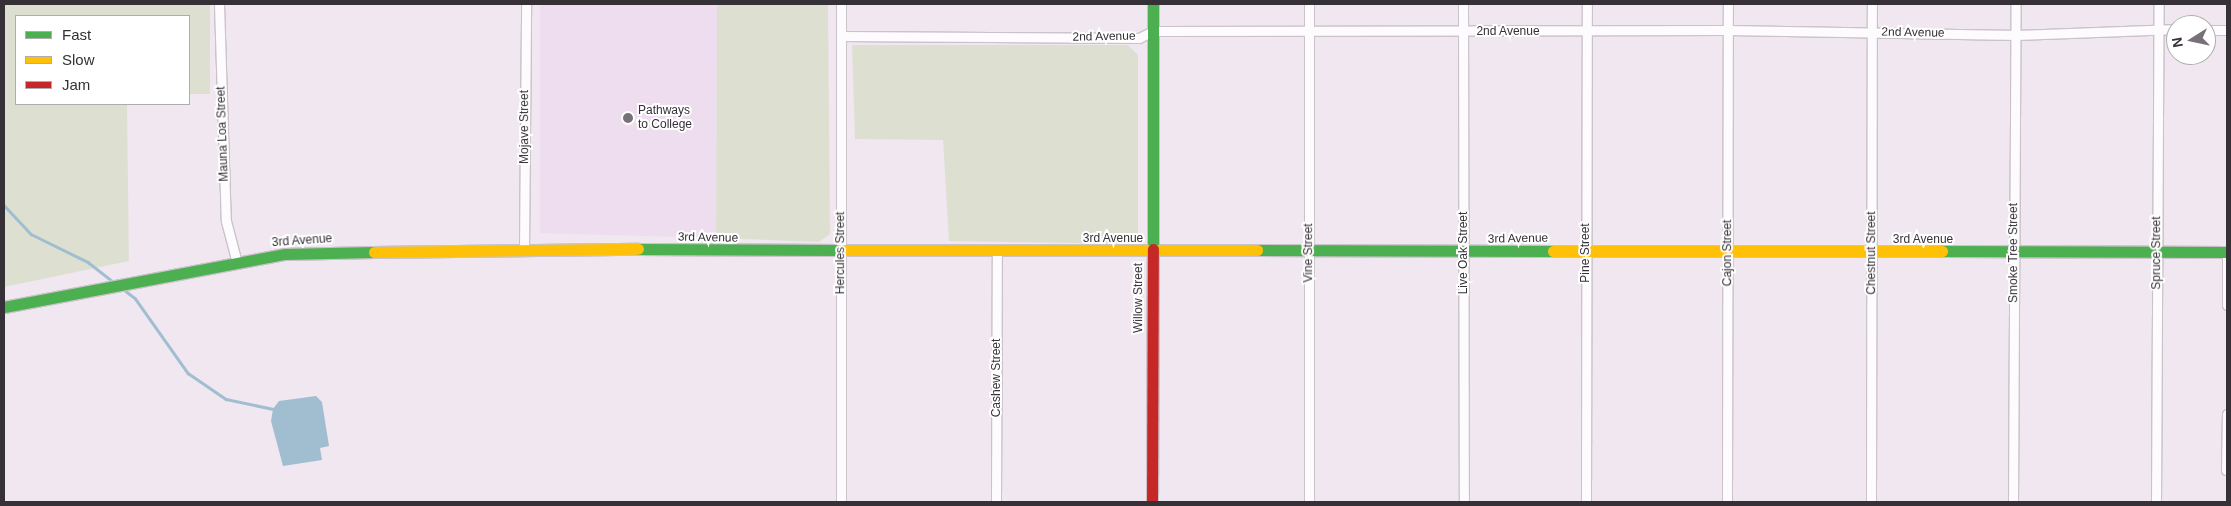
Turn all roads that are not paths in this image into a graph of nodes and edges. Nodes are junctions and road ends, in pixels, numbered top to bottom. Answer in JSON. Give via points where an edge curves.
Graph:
{"nodes":[{"id":1,"x":219,"y":4,"type":"edge"},
{"id":2,"x":526,"y":4,"type":"edge"},
{"id":3,"x":841,"y":4,"type":"edge"},
{"id":4,"x":1153,"y":4,"type":"edge"},
{"id":5,"x":1309,"y":4,"type":"edge"},
{"id":6,"x":1463,"y":4,"type":"edge"},
{"id":7,"x":1587,"y":4,"type":"edge"},
{"id":8,"x":1728,"y":4,"type":"edge"},
{"id":9,"x":1872,"y":4,"type":"edge"},
{"id":10,"x":2016,"y":4,"type":"edge"},
{"id":11,"x":2158,"y":4,"type":"edge"},
{"id":12,"x":2159,"y":29,"type":"junction"},
{"id":13,"x":2166,"y":29,"type":"edge"},
{"id":14,"x":1728,"y":30,"type":"junction"},
{"id":15,"x":1153,"y":31,"type":"junction"},
{"id":16,"x":1309,"y":32,"type":"junction"},
{"id":17,"x":1463,"y":32,"type":"junction"},
{"id":18,"x":1587,"y":33,"type":"junction"},
{"id":19,"x":1872,"y":33,"type":"junction"},
{"id":20,"x":2017,"y":35,"type":"junction"},
{"id":21,"x":841,"y":36,"type":"junction"},
{"id":22,"x":524,"y":249,"type":"junction"},
{"id":23,"x":2014,"y":252,"type":"junction"},
{"id":24,"x":2157,"y":252,"type":"junction"},
{"id":25,"x":2227,"y":252,"type":"edge"},
{"id":26,"x":841,"y":253,"type":"junction"},
{"id":27,"x":997,"y":253,"type":"junction"},
{"id":28,"x":1153,"y":253,"type":"junction"},
{"id":29,"x":1309,"y":253,"type":"junction"},
{"id":30,"x":1586,"y":253,"type":"junction"},
{"id":31,"x":1464,"y":254,"type":"junction"},
{"id":32,"x":1728,"y":254,"type":"junction"},
{"id":33,"x":1872,"y":254,"type":"junction"},
{"id":34,"x":237,"y":263,"type":"junction"},
{"id":35,"x":2227,"y":305,"type":"edge"},
{"id":36,"x":4,"y":307,"type":"edge"},
{"id":37,"x":2227,"y":414,"type":"edge"},
{"id":38,"x":2226,"y":470,"type":"dead end"},
{"id":39,"x":841,"y":502,"type":"edge"},
{"id":40,"x":996,"y":502,"type":"edge"},
{"id":41,"x":1152,"y":502,"type":"edge"},
{"id":42,"x":1309,"y":502,"type":"edge"},
{"id":43,"x":1464,"y":502,"type":"edge"},
{"id":44,"x":1586,"y":502,"type":"edge"},
{"id":45,"x":1728,"y":502,"type":"edge"},
{"id":46,"x":1871,"y":502,"type":"edge"},
{"id":47,"x":2013,"y":502,"type":"edge"},
{"id":48,"x":2156,"y":502,"type":"edge"}],
"edges":[{"from":1,"to":34,"type":"street","name":"Mauna Loa Street","via":[[226,221]]},
{"from":2,"to":22,"type":"street","name":"Mojave Street"},
{"from":3,"to":21,"type":"street","name":"Hercules Street"},
{"from":4,"to":15,"type":"street","name":"Willow Street"},
{"from":5,"to":16,"type":"street","name":"Vine Street"},
{"from":6,"to":17,"type":"street","name":"Live Oak Street"},
{"from":7,"to":18,"type":"street","name":"Pine Street"},
{"from":8,"to":14,"type":"street","name":"Cajon Street"},
{"from":9,"to":19,"type":"street","name":"Chestnut Street"},
{"from":10,"to":20,"type":"street","name":"Smoke Tree Street"},
{"from":11,"to":12,"type":"street","name":"Spruce Street"},
{"from":12,"to":13,"type":"street","name":"2nd Avenue"},
{"from":12,"to":20,"type":"street","name":"2nd Avenue"},
{"from":12,"to":24,"type":"street","name":"Spruce Street"},
{"from":14,"to":18,"type":"street","name":"2nd Avenue"},
{"from":14,"to":19,"type":"street","name":"2nd Avenue"},
{"from":14,"to":32,"type":"street","name":"Cajon Street"},
{"from":15,"to":16,"type":"street","name":"2nd Avenue"},
{"from":15,"to":21,"type":"street","name":"2nd Avenue","via":[[1139,38]]},
{"from":15,"to":28,"type":"street","name":"Willow Street"},
{"from":16,"to":17,"type":"street","name":"2nd Avenue"},
{"from":16,"to":29,"type":"street","name":"Vine Street"},
{"from":17,"to":18,"type":"street","name":"2nd Avenue"},
{"from":17,"to":31,"type":"street","name":"Live Oak Street"},
{"from":18,"to":30,"type":"street","name":"Pine Street"},
{"from":19,"to":20,"type":"street","name":"2nd Avenue"},
{"from":19,"to":33,"type":"street","name":"Chestnut Street"},
{"from":20,"to":23,"type":"street","name":"Smoke Tree Street"},
{"from":21,"to":26,"type":"street","name":"Hercules Street"},
{"from":22,"to":26,"type":"street","name":"3rd Avenue"},
{"from":22,"to":34,"type":"street","name":"3rd Avenue","via":[[285,254]]},
{"from":23,"to":24,"type":"street","name":"3rd Avenue"},
{"from":23,"to":33,"type":"street","name":"3rd Avenue"},
{"from":23,"to":47,"type":"street","name":"Smoke Tree Street"},
{"from":24,"to":25,"type":"street","name":"3rd Avenue"},
{"from":24,"to":48,"type":"street","name":"Spruce Street"},
{"from":25,"to":35,"type":"street"},
{"from":26,"to":27,"type":"street","name":"3rd Avenue"},
{"from":26,"to":39,"type":"street","name":"Hercules Street"},
{"from":27,"to":28,"type":"street","name":"3rd Avenue"},
{"from":27,"to":40,"type":"street","name":"Cashew Street"},
{"from":28,"to":29,"type":"street","name":"3rd Avenue"},
{"from":28,"to":41,"type":"street","name":"Willow Street"},
{"from":29,"to":31,"type":"street","name":"3rd Avenue"},
{"from":29,"to":42,"type":"street","name":"Vine Street"},
{"from":30,"to":31,"type":"street","name":"3rd Avenue"},
{"from":30,"to":32,"type":"street","name":"3rd Avenue"},
{"from":30,"to":44,"type":"street","name":"Pine Street"},
{"from":31,"to":43,"type":"street","name":"Live Oak Street"},
{"from":32,"to":33,"type":"street","name":"3rd Avenue"},
{"from":32,"to":45,"type":"street","name":"Cajon Street"},
{"from":33,"to":46,"type":"street","name":"Chestnut Street"},
{"from":34,"to":36,"type":"street","name":"3rd Avenue"},
{"from":37,"to":38,"type":"street"}]}
